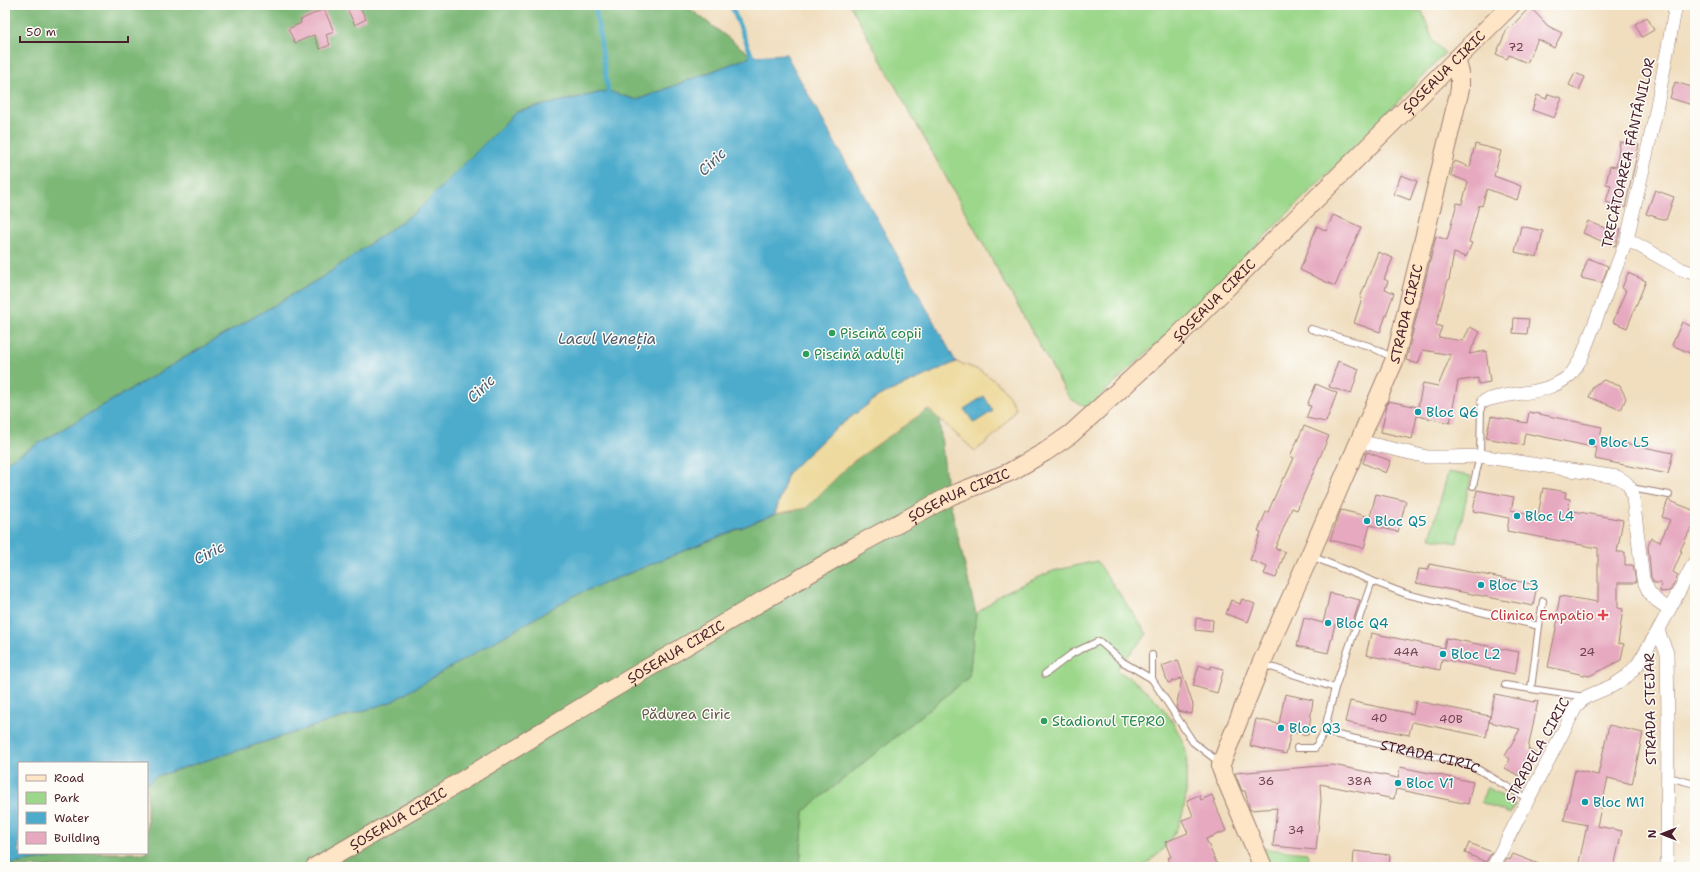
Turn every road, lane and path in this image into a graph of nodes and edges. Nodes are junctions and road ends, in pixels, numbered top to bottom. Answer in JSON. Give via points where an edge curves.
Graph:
{"nodes":[{"id":1,"x":1511,"y":5,"type":"edge"},
{"id":2,"x":1676,"y":5,"type":"edge"},
{"id":3,"x":1456,"y":60,"type":"junction"},
{"id":4,"x":1627,"y":239,"type":"junction"},
{"id":5,"x":1695,"y":274,"type":"edge"},
{"id":6,"x":1311,"y":329,"type":"dead end"},
{"id":7,"x":1395,"y":359,"type":"junction"},
{"id":8,"x":1484,"y":401,"type":"joint"},
{"id":9,"x":1359,"y":441,"type":"junction"},
{"id":10,"x":1480,"y":456,"type":"junction"},
{"id":11,"x":1473,"y":486,"type":"dead end"},
{"id":12,"x":1631,"y":488,"type":"junction"},
{"id":13,"x":1669,"y":495,"type":"dead end"},
{"id":14,"x":1310,"y":556,"type":"junction"},
{"id":15,"x":1695,"y":561,"type":"edge"},
{"id":16,"x":1372,"y":581,"type":"junction"},
{"id":17,"x":1544,"y":601,"type":"dead end"},
{"id":18,"x":1669,"y":609,"type":"junction"},
{"id":19,"x":1539,"y":626,"type":"junction"},
{"id":20,"x":1658,"y":631,"type":"junction"},
{"id":21,"x":1152,"y":655,"type":"dead end"},
{"id":22,"x":1261,"y":664,"type":"junction"},
{"id":23,"x":1045,"y":674,"type":"dead end"},
{"id":24,"x":1152,"y":679,"type":"junction"},
{"id":25,"x":1505,"y":685,"type":"dead end"},
{"id":26,"x":1335,"y":688,"type":"junction"},
{"id":27,"x":1531,"y":690,"type":"junction"},
{"id":28,"x":1586,"y":697,"type":"junction"},
{"id":29,"x":1324,"y":732,"type":"junction"},
{"id":30,"x":1297,"y":748,"type":"dead end"},
{"id":31,"x":1221,"y":764,"type":"junction"},
{"id":32,"x":1668,"y":777,"type":"junction"},
{"id":33,"x":1695,"y":784,"type":"edge"},
{"id":34,"x":1528,"y":799,"type":"junction"},
{"id":35,"x":315,"y":867,"type":"edge"},
{"id":36,"x":1263,"y":867,"type":"edge"},
{"id":37,"x":1493,"y":867,"type":"edge"},
{"id":38,"x":1667,"y":867,"type":"edge"}],
"edges":[{"from":1,"to":3,"type":"street","name":"ȘOSEAUA CIRIC"},
{"from":2,"to":4,"type":"street","name":"TRECĂTOAREA FÂNTÂNILOR","via":[[1654,121]]},
{"from":3,"to":7,"type":"street","name":"STRADA CIRIC","via":[[1460,73],[1460,89]]},
{"from":3,"to":35,"type":"street","name":"ȘOSEAUA CIRIC","via":[[1173,341],[1071,434],[1010,472],[950,496],[856,546]]},
{"from":4,"to":5,"type":"street"},
{"from":4,"to":8,"type":"street","name":"TRECĂTOAREA FÂNTÂNILOR","via":[[1591,336],[1571,374],[1559,382],[1529,393]]},
{"from":6,"to":7,"type":"lane","via":[[1369,346]]},
{"from":7,"to":9,"type":"street","name":"STRADA CIRIC"},
{"from":8,"to":10,"type":"lane","via":[[1481,407]]},
{"from":9,"to":10,"type":"street","via":[[1427,456]]},
{"from":9,"to":14,"type":"street","name":"STRADA CIRIC"},
{"from":10,"to":11,"type":"lane"},
{"from":10,"to":12,"type":"street","via":[[1617,477]]},
{"from":12,"to":13,"type":"lane"},
{"from":12,"to":18,"type":"street","via":[[1644,579],[1649,592]]},
{"from":14,"to":16,"type":"lane"},
{"from":14,"to":22,"type":"street","name":"STRADA CIRIC"},
{"from":15,"to":18,"type":"street"},
{"from":16,"to":19,"type":"lane","via":[[1406,594]]},
{"from":16,"to":26,"type":"lane"},
{"from":17,"to":19,"type":"lane"},
{"from":18,"to":20,"type":"street"},
{"from":19,"to":27,"type":"lane"},
{"from":20,"to":28,"type":"street","name":"STRADELA CIRIC","via":[[1638,664],[1627,676],[1614,685]]},
{"from":20,"to":32,"type":"street","name":"STRADA STEJAR","via":[[1667,653]]},
{"from":21,"to":24,"type":"lane"},
{"from":22,"to":26,"type":"lane"},
{"from":22,"to":31,"type":"street","name":"STRADA CIRIC"},
{"from":23,"to":24,"type":"lane","via":[[1073,653],[1099,641],[1122,662]]},
{"from":24,"to":31,"type":"lane","via":[[1193,742]]},
{"from":25,"to":27,"type":"lane"},
{"from":26,"to":29,"type":"lane"},
{"from":27,"to":28,"type":"lane"},
{"from":28,"to":34,"type":"street","name":"STRADELA CIRIC","via":[[1577,706]]},
{"from":29,"to":30,"type":"lane","via":[[1315,748]]},
{"from":29,"to":34,"type":"lane","name":"STRADA CIRIC","via":[[1469,764]]},
{"from":31,"to":36,"type":"street"},
{"from":32,"to":33,"type":"lane"},
{"from":32,"to":38,"type":"street","name":"STRADA STEJAR"},
{"from":34,"to":37,"type":"street","name":"STRADELA CIRIC"}]}
